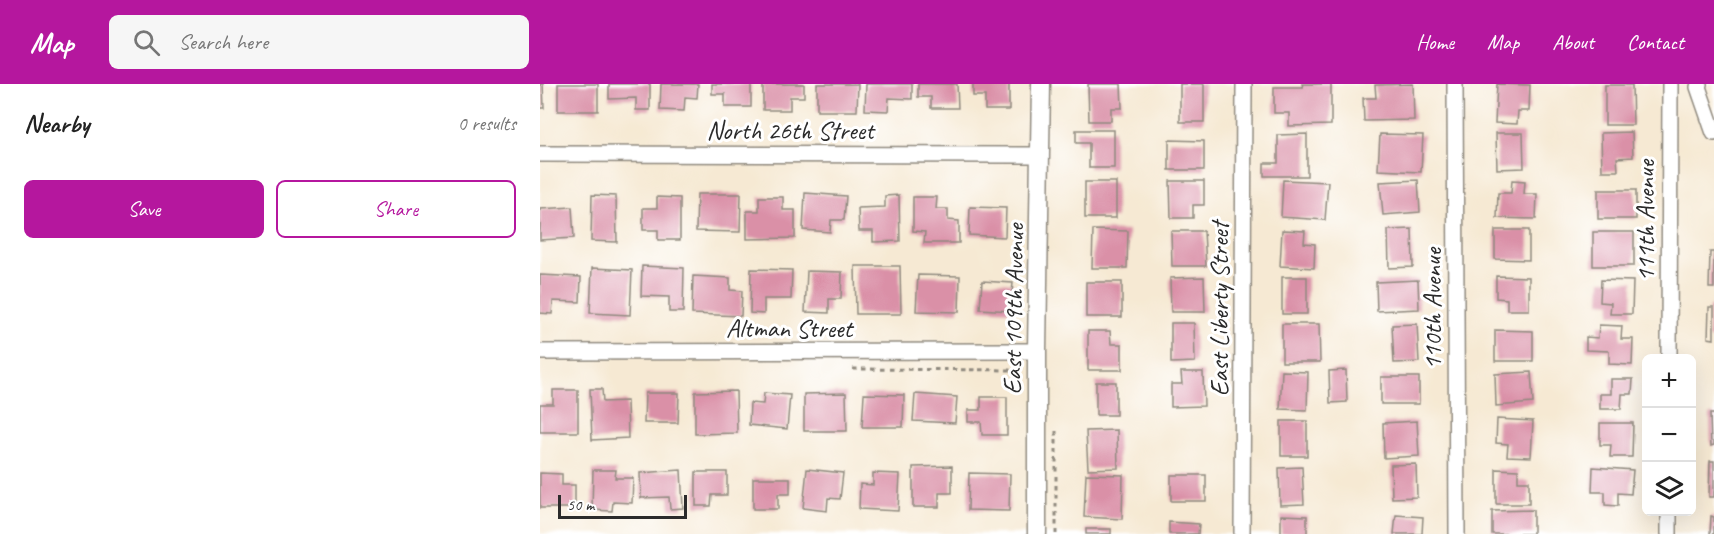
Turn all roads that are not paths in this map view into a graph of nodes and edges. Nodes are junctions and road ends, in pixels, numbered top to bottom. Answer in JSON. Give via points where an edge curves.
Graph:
{"nodes":[{"id":1,"x":1041,"y":84,"type":"edge"},
{"id":2,"x":1244,"y":84,"type":"edge"},
{"id":3,"x":1455,"y":84,"type":"edge"},
{"id":4,"x":1670,"y":84,"type":"edge"},
{"id":5,"x":1699,"y":84,"type":"edge"},
{"id":6,"x":1714,"y":133,"type":"edge"},
{"id":7,"x":540,"y":154,"type":"edge"},
{"id":8,"x":1040,"y":155,"type":"junction"},
{"id":9,"x":1037,"y":351,"type":"junction"},
{"id":10,"x":540,"y":352,"type":"edge"},
{"id":11,"x":1669,"y":354,"type":"edge"},
{"id":12,"x":1669,"y":516,"type":"edge"},
{"id":13,"x":1037,"y":534,"type":"edge"},
{"id":14,"x":1242,"y":534,"type":"edge"},
{"id":15,"x":1457,"y":534,"type":"edge"},
{"id":16,"x":1669,"y":534,"type":"edge"}],
"edges":[{"from":1,"to":8,"type":"street","name":"East 109th Avenue"},
{"from":2,"to":14,"type":"street","name":"East Liberty Street"},
{"from":3,"to":15,"type":"street","name":"110th Avenue"},
{"from":4,"to":11,"type":"street","name":"111th Avenue"},
{"from":5,"to":6,"type":"street"},
{"from":7,"to":8,"type":"street","name":"North 26th Street"},
{"from":8,"to":9,"type":"street","name":"East 109th Avenue"},
{"from":9,"to":10,"type":"street","name":"Altman Street"},
{"from":9,"to":13,"type":"street","name":"East 109th Avenue"},
{"from":12,"to":16,"type":"street"}]}
